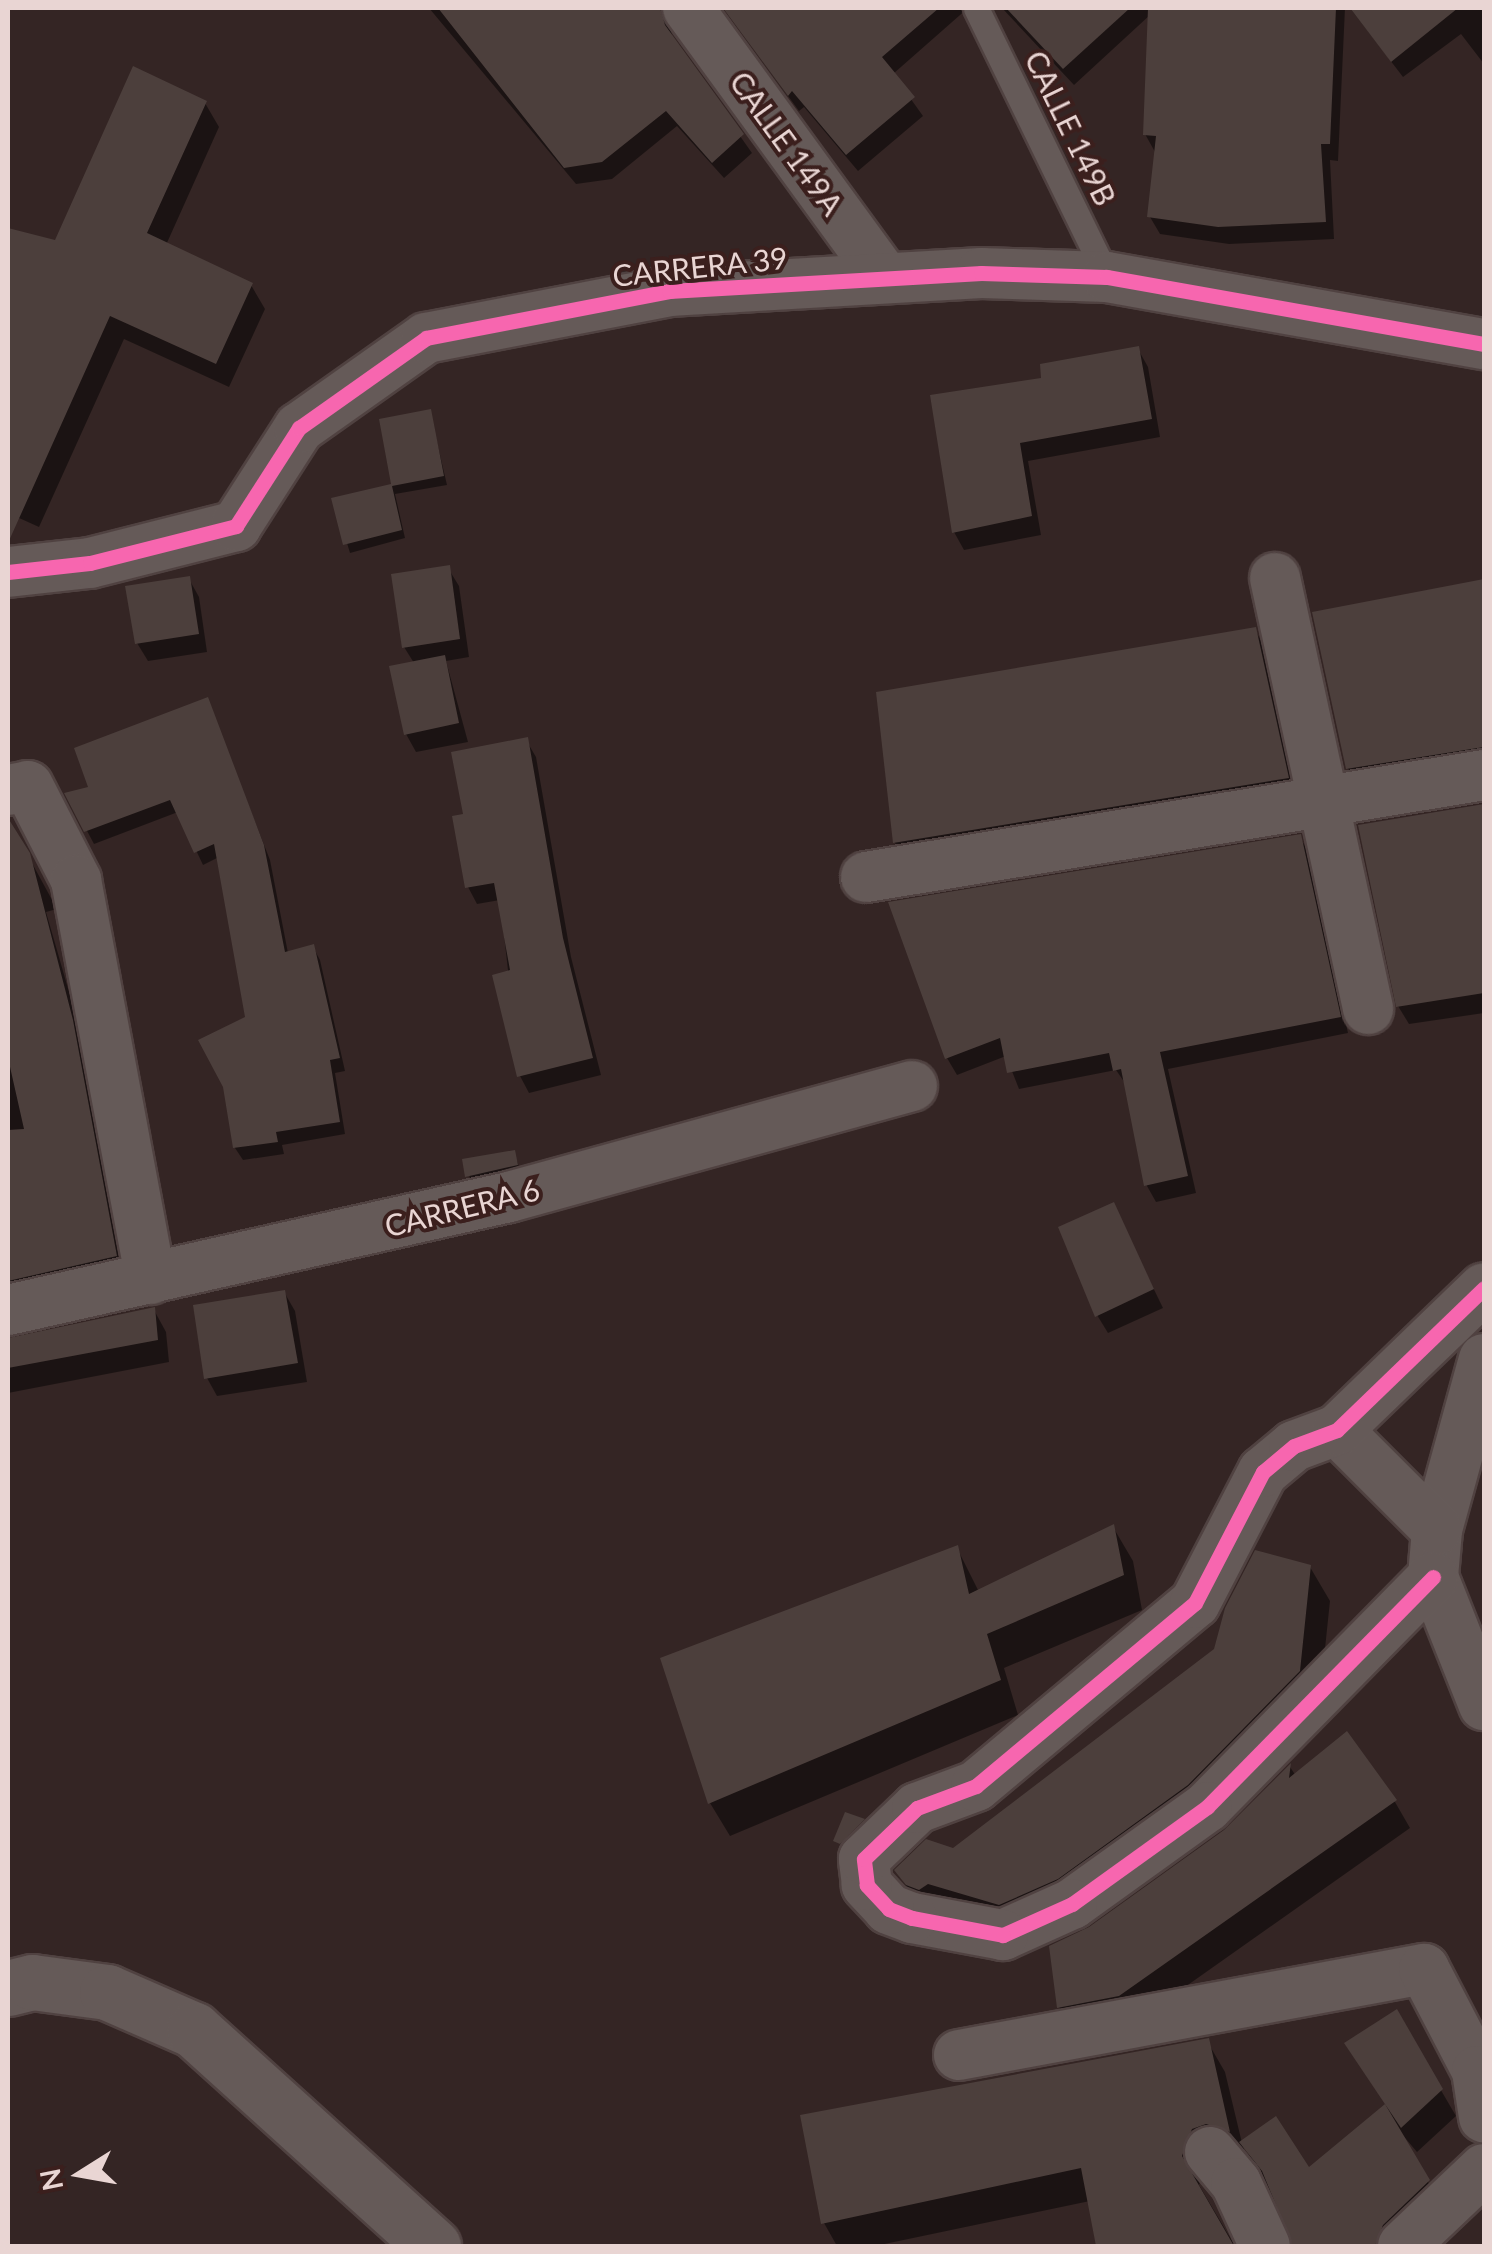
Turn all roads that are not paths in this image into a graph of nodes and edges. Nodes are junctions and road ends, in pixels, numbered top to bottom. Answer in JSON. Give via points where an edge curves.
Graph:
{"nodes":[{"id":1,"x":688,"y":8,"type":"edge"},
{"id":2,"x":976,"y":8,"type":"edge"},
{"id":3,"x":1108,"y":277,"type":"junction"},
{"id":4,"x":886,"y":278,"type":"junction"},
{"id":5,"x":1484,"y":344,"type":"edge"},
{"id":6,"x":8,"y":572,"type":"edge"},
{"id":7,"x":1275,"y":578,"type":"dead end"},
{"id":8,"x":1484,"y":775,"type":"edge"},
{"id":9,"x":8,"y":790,"type":"edge"},
{"id":10,"x":1323,"y":800,"type":"junction"},
{"id":11,"x":866,"y":877,"type":"dead end"},
{"id":12,"x":1368,"y":1009,"type":"dead end"},
{"id":13,"x":912,"y":1086,"type":"dead end"},
{"id":14,"x":151,"y":1279,"type":"junction"},
{"id":15,"x":1484,"y":1288,"type":"edge"},
{"id":16,"x":8,"y":1310,"type":"edge"},
{"id":17,"x":1484,"y":1359,"type":"edge"},
{"id":18,"x":1337,"y":1430,"type":"junction"},
{"id":19,"x":1435,"y":1554,"type":"junction"},
{"id":20,"x":1484,"y":1704,"type":"edge"},
{"id":21,"x":8,"y":1988,"type":"edge"},
{"id":22,"x":958,"y":2055,"type":"dead end"},
{"id":23,"x":1484,"y":2117,"type":"edge"},
{"id":24,"x":1210,"y":2152,"type":"dead end"},
{"id":25,"x":1484,"y":2170,"type":"edge"},
{"id":26,"x":433,"y":2246,"type":"edge"},
{"id":27,"x":1265,"y":2246,"type":"edge"},
{"id":28,"x":1404,"y":2246,"type":"edge"}],
"edges":[{"from":1,"to":4,"type":"street","name":"CALLE 149A"},
{"from":2,"to":3,"type":"lane","name":"CALLE 149B"},
{"from":3,"to":4,"type":"street","name":"CARRERA 39"},
{"from":3,"to":5,"type":"street","name":"CARRERA 39"},
{"from":4,"to":6,"type":"street","name":"CARRERA 39","via":[[669,291],[426,338],[298,428],[236,526],[90,564]]},
{"from":7,"to":10,"type":"street"},
{"from":8,"to":10,"type":"street"},
{"from":9,"to":14,"type":"street","via":[[28,786],[76,880]]},
{"from":10,"to":11,"type":"street"},
{"from":10,"to":12,"type":"street"},
{"from":13,"to":14,"type":"street","name":"CARRERA 6","via":[[509,1197]]},
{"from":14,"to":16,"type":"street","name":"CARRERA 6"},
{"from":15,"to":18,"type":"street"},
{"from":17,"to":19,"type":"street"},
{"from":18,"to":19,"type":"street"},
{"from":18,"to":19,"type":"street","via":[[1294,1446],[1262,1472],[1195,1603],[976,1786],[918,1808],[864,1860],[866,1885],[888,1908],[912,1918],[1003,1934],[1072,1904],[1207,1807]]},
{"from":19,"to":20,"type":"street"},
{"from":21,"to":26,"type":"street","via":[[32,1982],[107,1992],[194,2030]]},
{"from":22,"to":23,"type":"street","via":[[1424,1968],[1478,2071]]},
{"from":24,"to":27,"type":"street","via":[[1236,2182]]},
{"from":25,"to":28,"type":"street"}]}
